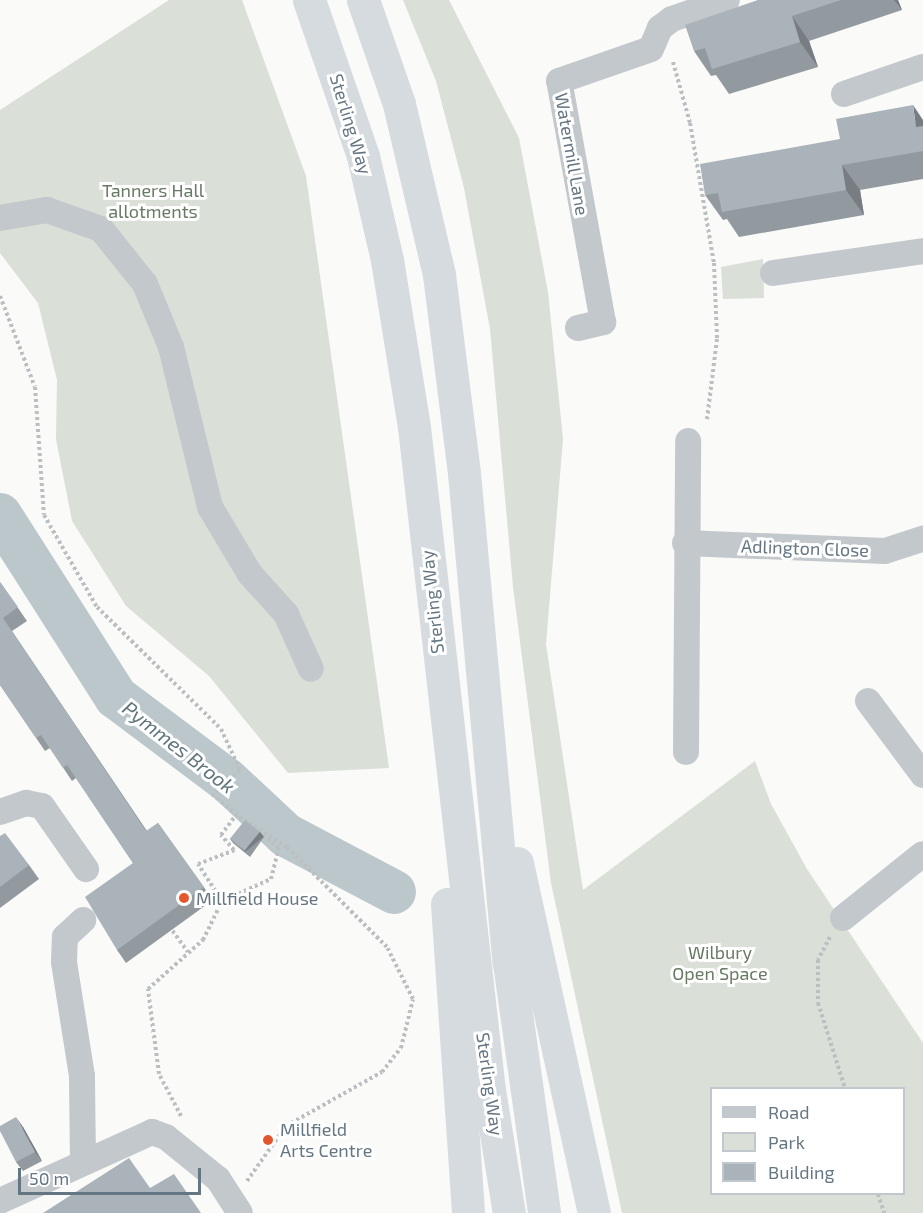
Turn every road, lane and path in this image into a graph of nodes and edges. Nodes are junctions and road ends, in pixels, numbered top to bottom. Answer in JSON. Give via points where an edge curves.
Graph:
{"nodes":[{"id":1,"x":309,"y":0,"type":"edge"},
{"id":2,"x":363,"y":0,"type":"edge"},
{"id":3,"x":711,"y":2,"type":"edge"},
{"id":4,"x":660,"y":28,"type":"junction"},
{"id":5,"x":923,"y":67,"type":"edge"},
{"id":6,"x":844,"y":94,"type":"dead end"},
{"id":7,"x":0,"y":218,"type":"edge"},
{"id":8,"x":923,"y":251,"type":"edge"},
{"id":9,"x":773,"y":273,"type":"dead end"},
{"id":10,"x":0,"y":296,"type":"edge"},
{"id":11,"x":578,"y":328,"type":"dead end"},
{"id":12,"x":707,"y":419,"type":"dead end"},
{"id":13,"x":688,"y":441,"type":"dead end"},
{"id":14,"x":923,"y":539,"type":"edge"},
{"id":15,"x":685,"y":543,"type":"junction"},
{"id":16,"x":434,"y":632,"type":"junction"},
{"id":17,"x":311,"y":669,"type":"dead end"},
{"id":18,"x":868,"y":701,"type":"dead end"},
{"id":19,"x":483,"y":715,"type":"junction"},
{"id":20,"x":686,"y":752,"type":"dead end"},
{"id":21,"x":923,"y":775,"type":"edge"},
{"id":22,"x":0,"y":812,"type":"edge"},
{"id":23,"x":235,"y":814,"type":"junction"},
{"id":24,"x":923,"y":854,"type":"edge"},
{"id":25,"x":86,"y":869,"type":"dead end"},
{"id":26,"x":222,"y":901,"type":"junction"},
{"id":27,"x":83,"y":920,"type":"dead end"},
{"id":28,"x":839,"y":924,"type":"joint"},
{"id":29,"x":169,"y":925,"type":"edge"},
{"id":30,"x":188,"y":952,"type":"junction"},
{"id":31,"x":844,"y":1087,"type":"edge"},
{"id":32,"x":166,"y":1137,"type":"junction"},
{"id":33,"x":83,"y":1162,"type":"junction"},
{"id":34,"x":878,"y":1195,"type":"edge"},
{"id":35,"x":0,"y":1201,"type":"edge"},
{"id":36,"x":237,"y":1207,"type":"edge"},
{"id":37,"x":468,"y":1213,"type":"edge"},
{"id":38,"x":509,"y":1213,"type":"edge"},
{"id":39,"x":544,"y":1213,"type":"edge"},
{"id":40,"x":594,"y":1213,"type":"edge"},
{"id":41,"x":884,"y":1213,"type":"edge"}],
"edges":[{"from":1,"to":16,"type":"highway","name":"Sterling Way","via":[[363,156],[387,260],[414,427]]},
{"from":2,"to":19,"type":"highway","name":"Sterling Way","via":[[399,104],[439,275],[464,473]]},
{"from":3,"to":4,"type":"street","name":"Watermill Lane"},
{"from":4,"to":11,"type":"street","name":"Watermill Lane","via":[[651,49],[559,81],[603,322]]},
{"from":4,"to":12,"type":"path","via":[[690,123],[714,263],[717,339]]},
{"from":5,"to":6,"type":"street"},
{"from":7,"to":17,"type":"street","via":[[47,210],[101,229],[145,284],[171,347],[210,507],[250,574],[286,614]]},
{"from":8,"to":9,"type":"street"},
{"from":10,"to":23,"type":"path","via":[[35,387],[44,515],[98,608],[221,729],[240,770],[212,794]]},
{"from":13,"to":15,"type":"street"},
{"from":14,"to":15,"type":"street","name":"Adlington Close","via":[[885,551]]},
{"from":15,"to":20,"type":"street"},
{"from":16,"to":37,"type":"highway","via":[[451,992]]},
{"from":16,"to":38,"type":"highway","name":"Sterling Way"},
{"from":18,"to":21,"type":"street"},
{"from":19,"to":39,"type":"highway","name":"Sterling Way"},
{"from":19,"to":40,"type":"highway"},
{"from":22,"to":25,"type":"street","via":[[26,803],[42,806]]},
{"from":23,"to":26,"type":"path","via":[[221,835],[234,850],[198,864]]},
{"from":23,"to":26,"type":"path","via":[[279,848],[271,879]]},
{"from":23,"to":36,"type":"path","via":[[287,847],[387,947],[413,999],[401,1048],[382,1072],[286,1126]]},
{"from":24,"to":28,"type":"street"},
{"from":26,"to":30,"type":"path","via":[[203,940]]},
{"from":27,"to":33,"type":"street","via":[[65,938],[64,962],[82,1076]]},
{"from":28,"to":31,"type":"path","via":[[818,960],[818,1003]]},
{"from":29,"to":30,"type":"path"},
{"from":30,"to":32,"type":"path","via":[[148,989],[159,1074],[182,1120]]},
{"from":32,"to":33,"type":"street","via":[[152,1132]]},
{"from":32,"to":36,"type":"street","via":[[218,1179]]},
{"from":33,"to":35,"type":"street"},
{"from":34,"to":41,"type":"path"}]}
